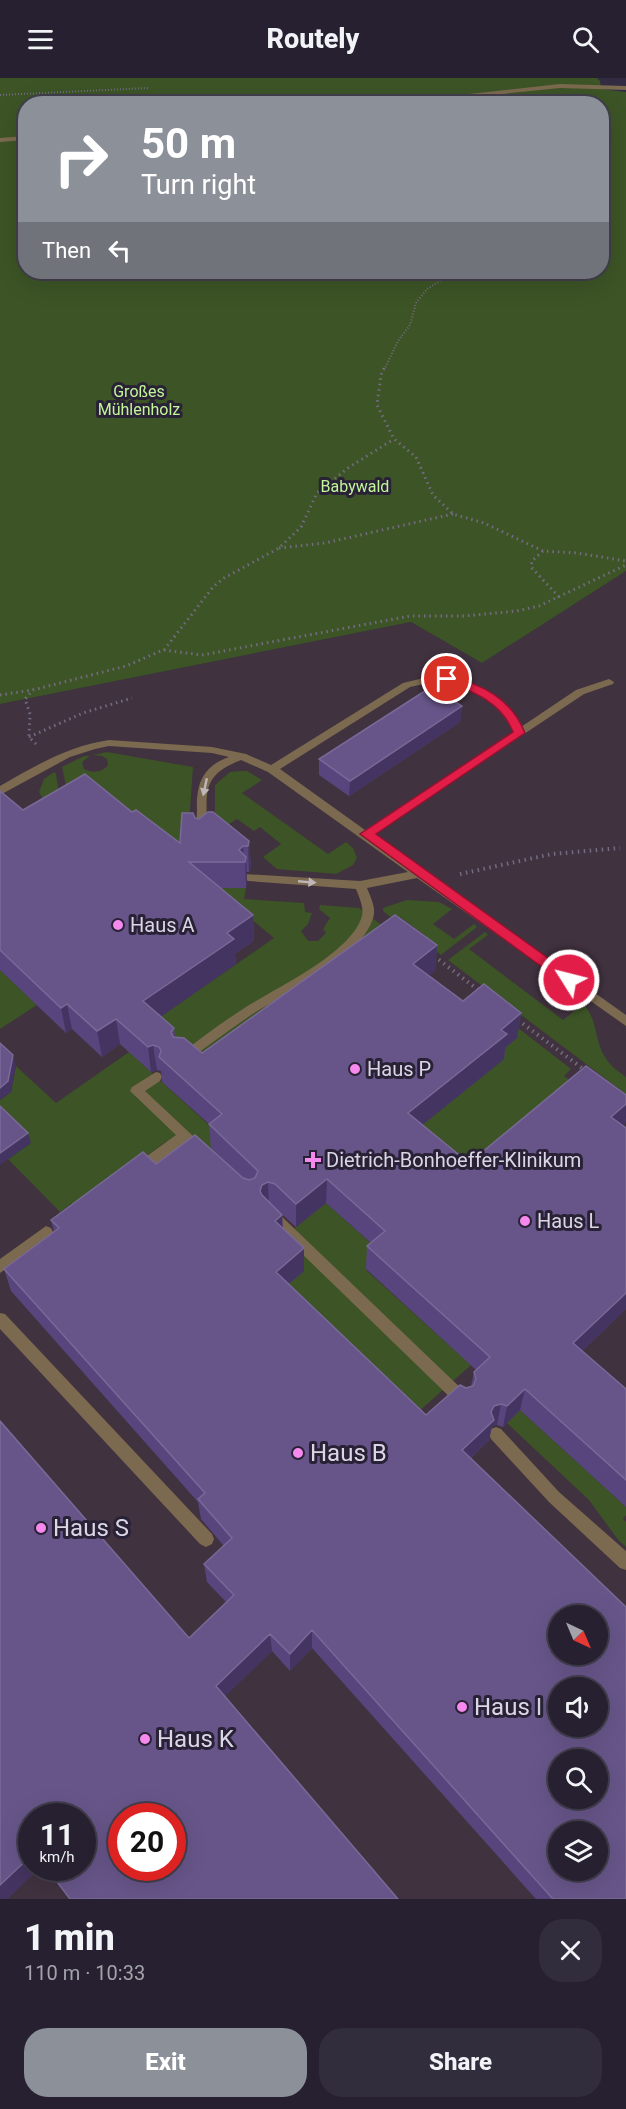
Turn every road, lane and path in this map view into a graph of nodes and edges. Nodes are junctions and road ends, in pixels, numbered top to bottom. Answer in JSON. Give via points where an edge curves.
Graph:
{"nodes":[{"id":1,"x":148,"y":88,"type":"dead end"},
{"id":2,"x":626,"y":88,"type":"edge"},
{"id":3,"x":0,"y":95,"type":"edge"},
{"id":4,"x":460,"y":96,"type":"edge"},
{"id":5,"x":18,"y":139,"type":"edge"},
{"id":6,"x":0,"y":140,"type":"edge"},
{"id":7,"x":443,"y":279,"type":"edge"},
{"id":8,"x":394,"y":439,"type":"junction"},
{"id":9,"x":453,"y":514,"type":"junction"},
{"id":10,"x":279,"y":548,"type":"junction"},
{"id":11,"x":543,"y":551,"type":"junction"},
{"id":12,"x":626,"y":563,"type":"edge"},
{"id":13,"x":559,"y":597,"type":"junction"},
{"id":14,"x":163,"y":650,"type":"junction"},
{"id":15,"x":609,"y":682,"type":"dead end"},
{"id":16,"x":33,"y":690,"type":"junction"},
{"id":17,"x":0,"y":695,"type":"edge"},
{"id":18,"x":132,"y":698,"type":"dead end"},
{"id":19,"x":519,"y":733,"type":"junction"},
{"id":20,"x":29,"y":737,"type":"junction"},
{"id":21,"x":243,"y":756,"type":"junction"},
{"id":22,"x":53,"y":762,"type":"junction"},
{"id":23,"x":272,"y":769,"type":"junction"},
{"id":24,"x":0,"y":791,"type":"edge"},
{"id":25,"x":367,"y":834,"type":"junction"},
{"id":26,"x":202,"y":839,"type":"edge"},
{"id":27,"x":620,"y":848,"type":"dead end"},
{"id":28,"x":421,"y":873,"type":"junction"},
{"id":29,"x":248,"y":877,"type":"dead end"},
{"id":30,"x":435,"y":883,"type":"junction"},
{"id":31,"x":360,"y":885,"type":"junction"},
{"id":32,"x":431,"y":954,"type":"edge"},
{"id":33,"x":487,"y":996,"type":"edge"},
{"id":34,"x":515,"y":1017,"type":"edge"},
{"id":35,"x":626,"y":1021,"type":"edge"},
{"id":36,"x":182,"y":1058,"type":"edge"},
{"id":37,"x":589,"y":1073,"type":"edge"},
{"id":38,"x":156,"y":1077,"type":"dead end"},
{"id":39,"x":185,"y":1136,"type":"junction"},
{"id":40,"x":210,"y":1159,"type":"edge"},
{"id":41,"x":122,"y":1182,"type":"edge"},
{"id":42,"x":270,"y":1214,"type":"edge"},
{"id":43,"x":46,"y":1233,"type":"dead end"},
{"id":44,"x":0,"y":1267,"type":"edge"},
{"id":45,"x":0,"y":1319,"type":"edge"},
{"id":46,"x":464,"y":1400,"type":"edge"},
{"id":47,"x":496,"y":1434,"type":"edge"},
{"id":48,"x":206,"y":1539,"type":"dead end"},
{"id":49,"x":626,"y":1562,"type":"edge"}],
"edges":[{"from":1,"to":3,"type":"path"},
{"from":2,"to":4,"type":"street","via":[[560,86]]},
{"from":5,"to":6,"type":"street"},
{"from":7,"to":8,"type":"path","via":[[427,289],[416,303],[410,325],[381,375],[377,405]]},
{"from":8,"to":9,"type":"path","via":[[416,458],[433,495]]},
{"from":8,"to":10,"type":"path","via":[[317,493],[301,526]]},
{"from":9,"to":10,"type":"path","via":[[325,543]]},
{"from":9,"to":11,"type":"path","via":[[484,523]]},
{"from":10,"to":14,"type":"path","via":[[219,583]]},
{"from":11,"to":12,"type":"path"},
{"from":11,"to":13,"type":"path","via":[[531,567]]},
{"from":12,"to":13,"type":"path"},
{"from":13,"to":14,"type":"path","via":[[517,611],[410,616],[202,655]]},
{"from":14,"to":16,"type":"path","via":[[126,666]]},
{"from":15,"to":19,"type":"street","via":[[580,692]]},
{"from":16,"to":17,"type":"path"},
{"from":16,"to":20,"type":"path","via":[[25,699],[30,714]]},
{"from":18,"to":20,"type":"path","via":[[83,713]]},
{"from":19,"to":23,"type":"street","via":[[513,717],[500,704],[468,684],[447,679],[424,680],[407,685]]},
{"from":19,"to":25,"type":"street"},
{"from":20,"to":22,"type":"path"},
{"from":21,"to":22,"type":"street","via":[[109,743],[92,744]]},
{"from":21,"to":23,"type":"street"},
{"from":21,"to":26,"type":"street","one_way":true,"via":[[221,763],[203,783]]},
{"from":22,"to":24,"type":"street"},
{"from":23,"to":25,"type":"street"},
{"from":25,"to":28,"type":"street"},
{"from":27,"to":30,"type":"path","via":[[552,854],[458,874]]},
{"from":28,"to":30,"type":"street"},
{"from":28,"to":31,"type":"street"},
{"from":29,"to":31,"type":"street","one_way":true},
{"from":30,"to":35,"type":"street"},
{"from":31,"to":36,"type":"street","via":[[369,907],[367,919],[349,944],[323,967],[248,1011]]},
{"from":32,"to":33,"type":"path"},
{"from":34,"to":37,"type":"path"},
{"from":38,"to":39,"type":"street","via":[[136,1091]]},
{"from":39,"to":40,"type":"street"},
{"from":39,"to":41,"type":"street"},
{"from":42,"to":46,"type":"street"},
{"from":43,"to":44,"type":"street"},
{"from":45,"to":48,"type":"street"},
{"from":47,"to":49,"type":"street","via":[[554,1497]]}]}
